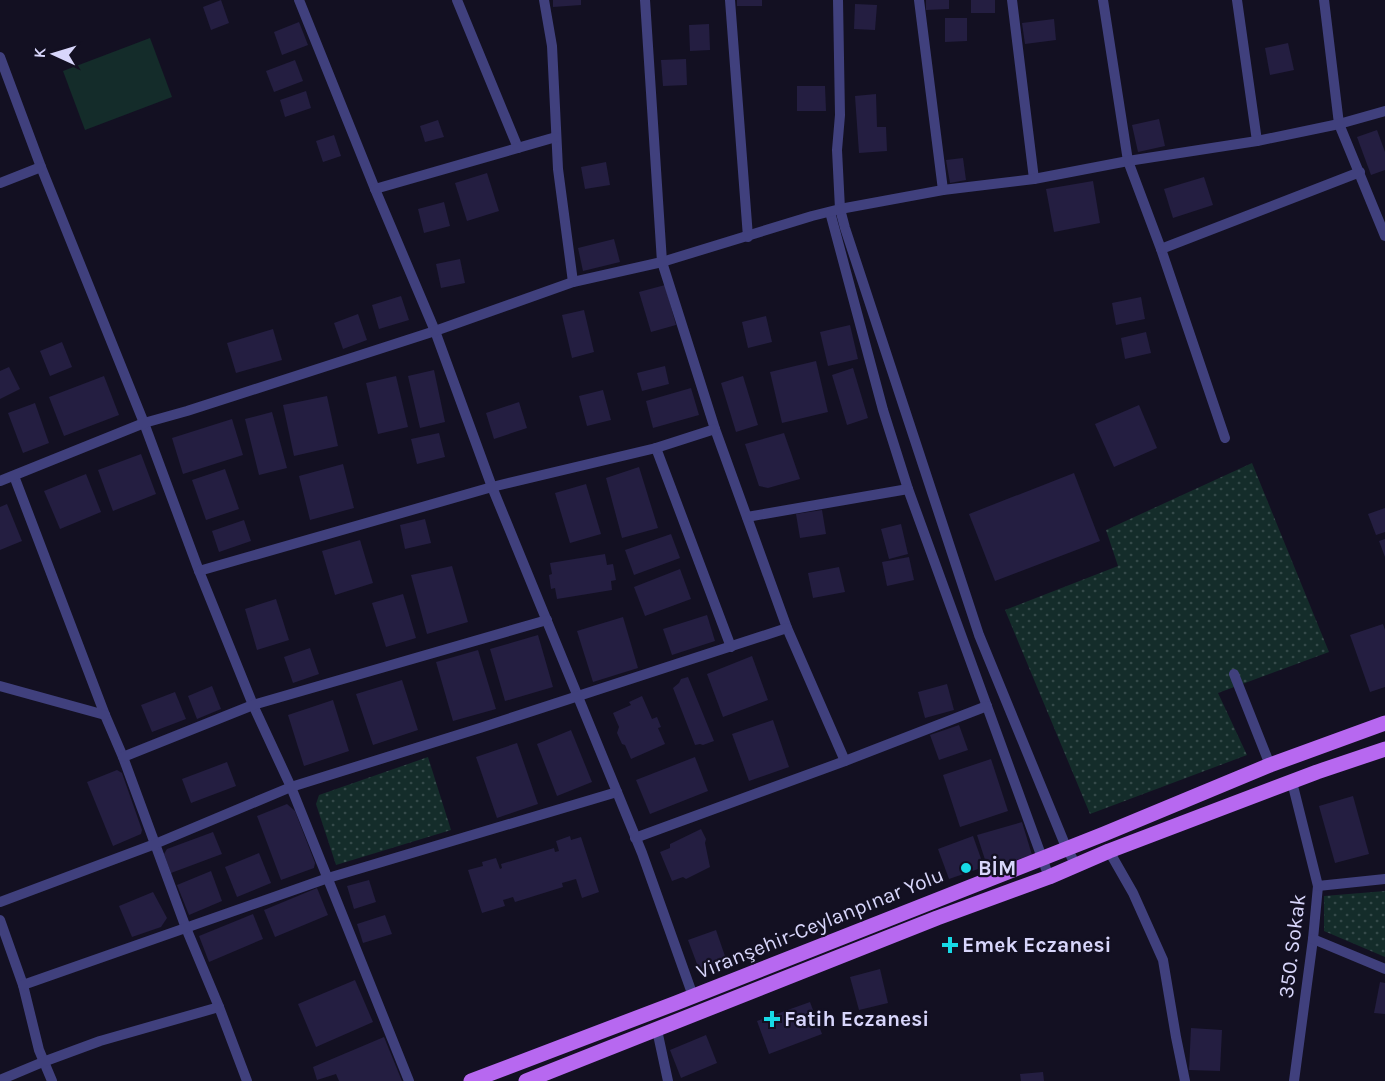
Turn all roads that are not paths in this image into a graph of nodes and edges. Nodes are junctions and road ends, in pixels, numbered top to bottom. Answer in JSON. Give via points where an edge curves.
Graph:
{"nodes":[{"id":1,"x":299,"y":0,"type":"edge"},
{"id":2,"x":457,"y":0,"type":"edge"},
{"id":3,"x":544,"y":0,"type":"edge"},
{"id":4,"x":645,"y":0,"type":"edge"},
{"id":5,"x":730,"y":0,"type":"edge"},
{"id":6,"x":838,"y":0,"type":"edge"},
{"id":7,"x":919,"y":0,"type":"edge"},
{"id":8,"x":1012,"y":0,"type":"edge"},
{"id":9,"x":1103,"y":0,"type":"edge"},
{"id":10,"x":1237,"y":0,"type":"edge"},
{"id":11,"x":1324,"y":0,"type":"edge"},
{"id":12,"x":0,"y":57,"type":"edge"},
{"id":13,"x":1385,"y":111,"type":"edge"},
{"id":14,"x":1339,"y":124,"type":"junction"},
{"id":15,"x":556,"y":137,"type":"junction"},
{"id":16,"x":1257,"y":141,"type":"junction"},
{"id":17,"x":518,"y":148,"type":"junction"},
{"id":18,"x":1128,"y":161,"type":"junction"},
{"id":19,"x":41,"y":167,"type":"junction"},
{"id":20,"x":1360,"y":172,"type":"junction"},
{"id":21,"x":1034,"y":179,"type":"junction"},
{"id":22,"x":0,"y":183,"type":"edge"},
{"id":23,"x":375,"y":189,"type":"junction"},
{"id":24,"x":943,"y":190,"type":"junction"},
{"id":25,"x":835,"y":211,"type":"junction"},
{"id":26,"x":1385,"y":236,"type":"edge"},
{"id":27,"x":748,"y":237,"type":"junction"},
{"id":28,"x":1161,"y":249,"type":"junction"},
{"id":29,"x":662,"y":262,"type":"junction"},
{"id":30,"x":573,"y":282,"type":"junction"},
{"id":31,"x":435,"y":331,"type":"junction"},
{"id":32,"x":144,"y":423,"type":"junction"},
{"id":33,"x":715,"y":429,"type":"junction"},
{"id":34,"x":1225,"y":438,"type":"dead end"},
{"id":35,"x":656,"y":448,"type":"junction"},
{"id":36,"x":14,"y":476,"type":"junction"},
{"id":37,"x":0,"y":481,"type":"edge"},
{"id":38,"x":492,"y":487,"type":"junction"},
{"id":39,"x":908,"y":489,"type":"junction"},
{"id":40,"x":747,"y":517,"type":"junction"},
{"id":41,"x":199,"y":571,"type":"junction"},
{"id":42,"x":547,"y":620,"type":"junction"},
{"id":43,"x":787,"y":628,"type":"junction"},
{"id":44,"x":731,"y":647,"type":"junction"},
{"id":45,"x":1234,"y":674,"type":"dead end"},
{"id":46,"x":0,"y":686,"type":"edge"},
{"id":47,"x":578,"y":696,"type":"junction"},
{"id":48,"x":253,"y":705,"type":"junction"},
{"id":49,"x":987,"y":706,"type":"junction"},
{"id":50,"x":105,"y":715,"type":"junction"},
{"id":51,"x":1385,"y":723,"type":"edge"},
{"id":52,"x":1385,"y":749,"type":"edge"},
{"id":53,"x":123,"y":757,"type":"junction"},
{"id":54,"x":844,"y":761,"type":"junction"},
{"id":55,"x":1270,"y":765,"type":"junction"},
{"id":56,"x":1292,"y":782,"type":"junction"},
{"id":57,"x":291,"y":787,"type":"junction"},
{"id":58,"x":617,"y":792,"type":"junction"},
{"id":59,"x":635,"y":838,"type":"junction"},
{"id":60,"x":155,"y":844,"type":"junction"},
{"id":61,"x":1066,"y":848,"type":"junction"},
{"id":62,"x":1109,"y":851,"type":"junction"},
{"id":63,"x":1042,"y":858,"type":"junction"},
{"id":64,"x":1076,"y":865,"type":"junction"},
{"id":65,"x":1049,"y":877,"type":"junction"},
{"id":66,"x":328,"y":878,"type":"junction"},
{"id":67,"x":1385,"y":879,"type":"edge"},
{"id":68,"x":1318,"y":886,"type":"junction"},
{"id":69,"x":0,"y":902,"type":"edge"},
{"id":70,"x":0,"y":920,"type":"edge"},
{"id":71,"x":186,"y":928,"type":"junction"},
{"id":72,"x":1313,"y":939,"type":"junction"},
{"id":73,"x":1385,"y":969,"type":"edge"},
{"id":74,"x":22,"y":985,"type":"junction"},
{"id":75,"x":693,"y":996,"type":"junction"},
{"id":76,"x":219,"y":1007,"type":"junction"},
{"id":77,"x":657,"y":1030,"type":"junction"},
{"id":78,"x":43,"y":1062,"type":"junction"},
{"id":79,"x":0,"y":1080,"type":"edge"},
{"id":80,"x":52,"y":1081,"type":"edge"},
{"id":81,"x":247,"y":1081,"type":"edge"},
{"id":82,"x":409,"y":1081,"type":"edge"},
{"id":83,"x":471,"y":1081,"type":"edge"},
{"id":84,"x":526,"y":1081,"type":"edge"},
{"id":85,"x":668,"y":1081,"type":"edge"},
{"id":86,"x":1185,"y":1081,"type":"edge"},
{"id":87,"x":1294,"y":1081,"type":"edge"}],
"edges":[{"from":1,"to":23,"type":"street"},
{"from":2,"to":17,"type":"street"},
{"from":3,"to":15,"type":"street","via":[[552,46]]},
{"from":4,"to":29,"type":"street"},
{"from":5,"to":27,"type":"street"},
{"from":6,"to":25,"type":"street","via":[[840,115]]},
{"from":7,"to":24,"type":"street"},
{"from":8,"to":21,"type":"street"},
{"from":9,"to":18,"type":"street"},
{"from":10,"to":16,"type":"street"},
{"from":11,"to":14,"type":"street"},
{"from":12,"to":19,"type":"street"},
{"from":13,"to":14,"type":"street"},
{"from":14,"to":16,"type":"street"},
{"from":14,"to":20,"type":"street"},
{"from":15,"to":17,"type":"street"},
{"from":15,"to":30,"type":"street"},
{"from":16,"to":18,"type":"street"},
{"from":17,"to":23,"type":"street"},
{"from":18,"to":21,"type":"street"},
{"from":18,"to":28,"type":"street"},
{"from":19,"to":22,"type":"street"},
{"from":19,"to":32,"type":"street"},
{"from":20,"to":26,"type":"street"},
{"from":20,"to":28,"type":"street"},
{"from":21,"to":24,"type":"street"},
{"from":23,"to":31,"type":"street"},
{"from":24,"to":25,"type":"street"},
{"from":25,"to":27,"type":"street"},
{"from":25,"to":39,"type":"street","via":[[883,410]]},
{"from":25,"to":61,"type":"street","via":[[845,228],[980,634]]},
{"from":27,"to":29,"type":"street"},
{"from":28,"to":34,"type":"street"},
{"from":29,"to":30,"type":"street"},
{"from":29,"to":33,"type":"street"},
{"from":30,"to":31,"type":"street"},
{"from":31,"to":32,"type":"street"},
{"from":31,"to":38,"type":"street"},
{"from":32,"to":36,"type":"street"},
{"from":32,"to":41,"type":"street"},
{"from":33,"to":35,"type":"street"},
{"from":33,"to":40,"type":"street"},
{"from":35,"to":38,"type":"street"},
{"from":35,"to":44,"type":"street"},
{"from":36,"to":37,"type":"street"},
{"from":36,"to":50,"type":"street"},
{"from":38,"to":41,"type":"street"},
{"from":38,"to":42,"type":"street"},
{"from":39,"to":40,"type":"street"},
{"from":39,"to":49,"type":"street"},
{"from":40,"to":43,"type":"street"},
{"from":41,"to":48,"type":"street"},
{"from":42,"to":47,"type":"street"},
{"from":42,"to":48,"type":"street"},
{"from":43,"to":44,"type":"street"},
{"from":43,"to":54,"type":"street"},
{"from":44,"to":47,"type":"street"},
{"from":45,"to":55,"type":"street"},
{"from":46,"to":50,"type":"street"},
{"from":47,"to":57,"type":"street"},
{"from":47,"to":58,"type":"street"},
{"from":48,"to":53,"type":"street"},
{"from":48,"to":57,"type":"street"},
{"from":49,"to":54,"type":"street"},
{"from":49,"to":63,"type":"street"},
{"from":50,"to":53,"type":"street"},
{"from":51,"to":55,"type":"main road","name":"Viranşehir-Ceylanpınar Yolu"},
{"from":52,"to":56,"type":"main road","name":"Viranşehir-Ceylanpınar Yolu"},
{"from":53,"to":60,"type":"street"},
{"from":54,"to":59,"type":"street"},
{"from":55,"to":61,"type":"main road","name":"Viranşehir-Ceylanpınar Yolu"},
{"from":56,"to":62,"type":"main road","name":"Viranşehir-Ceylanpınar Yolu"},
{"from":56,"to":68,"type":"street","name":"350. Sokak"},
{"from":57,"to":60,"type":"street"},
{"from":57,"to":66,"type":"street"},
{"from":58,"to":59,"type":"street"},
{"from":58,"to":66,"type":"street"},
{"from":59,"to":75,"type":"street"},
{"from":60,"to":69,"type":"street"},
{"from":60,"to":71,"type":"street"},
{"from":61,"to":63,"type":"main road","name":"Viranşehir-Ceylanpınar Yolu"},
{"from":61,"to":64,"type":"street"},
{"from":62,"to":64,"type":"main road","name":"Viranşehir-Ceylanpınar Yolu"},
{"from":62,"to":86,"type":"street","via":[[1163,960]]},
{"from":63,"to":65,"type":"street"},
{"from":63,"to":75,"type":"main road","name":"Viranşehir-Ceylanpınar Yolu"},
{"from":64,"to":65,"type":"main road","name":"Viranşehir-Ceylanpınar Yolu"},
{"from":65,"to":77,"type":"main road","name":"Viranşehir-Ceylanpınar Yolu"},
{"from":66,"to":71,"type":"street"},
{"from":66,"to":82,"type":"street"},
{"from":67,"to":68,"type":"street"},
{"from":68,"to":72,"type":"street","name":"350. Sokak"},
{"from":70,"to":74,"type":"street"},
{"from":71,"to":74,"type":"street"},
{"from":71,"to":76,"type":"street"},
{"from":72,"to":73,"type":"street"},
{"from":72,"to":87,"type":"street","name":"350. Sokak"},
{"from":74,"to":78,"type":"street"},
{"from":75,"to":83,"type":"main road","name":"Viranşehir-Ceylanpınar Yolu"},
{"from":76,"to":78,"type":"street","via":[[100,1041]]},
{"from":76,"to":81,"type":"street"},
{"from":77,"to":84,"type":"main road","name":"Viranşehir-Ceylanpınar Yolu"},
{"from":77,"to":85,"type":"street"},
{"from":78,"to":79,"type":"street"},
{"from":78,"to":80,"type":"street"}]}
